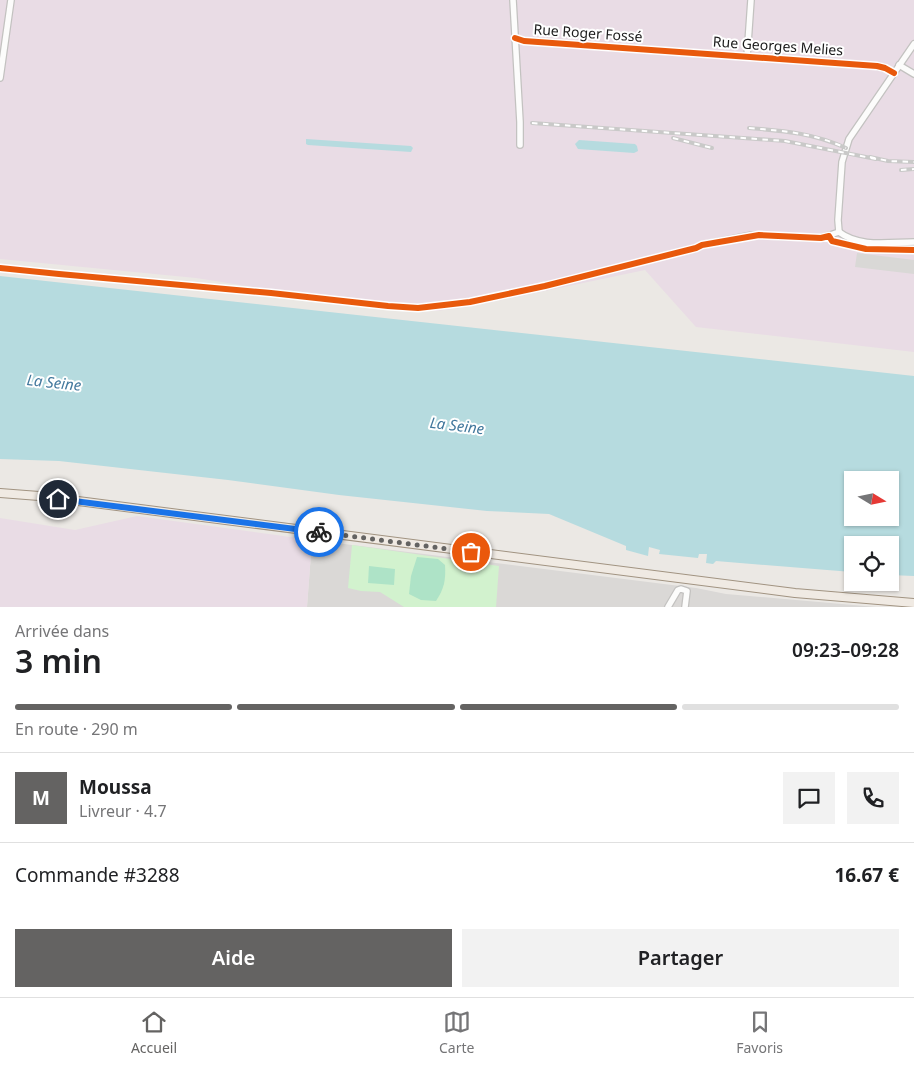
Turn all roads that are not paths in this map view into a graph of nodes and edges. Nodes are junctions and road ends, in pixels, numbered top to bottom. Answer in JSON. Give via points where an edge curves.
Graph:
{"nodes":[{"id":1,"x":11,"y":0,"type":"edge"},
{"id":2,"x":513,"y":0,"type":"edge"},
{"id":3,"x":751,"y":0,"type":"edge"},
{"id":4,"x":515,"y":38,"type":"junction"},
{"id":5,"x":914,"y":44,"type":"edge"},
{"id":6,"x":658,"y":50,"type":"joint"},
{"id":7,"x":747,"y":57,"type":"junction"},
{"id":8,"x":899,"y":65,"type":"junction"},
{"id":9,"x":894,"y":73,"type":"junction"},
{"id":10,"x":914,"y":74,"type":"edge"},
{"id":11,"x":0,"y":78,"type":"edge"},
{"id":12,"x":520,"y":145,"type":"dead end"},
{"id":13,"x":840,"y":232,"type":"junction"},
{"id":14,"x":914,"y":242,"type":"edge"},
{"id":15,"x":696,"y":248,"type":"dead end"},
{"id":16,"x":0,"y":493,"type":"edge"},
{"id":17,"x":914,"y":604,"type":"edge"},
{"id":18,"x":668,"y":607,"type":"edge"},
{"id":19,"x":685,"y":607,"type":"edge"}],
"edges":[{"from":1,"to":11,"type":"street"},
{"from":2,"to":4,"type":"street"},
{"from":3,"to":7,"type":"street"},
{"from":4,"to":6,"type":"street","name":"Rue Roger Fossé"},
{"from":4,"to":12,"type":"street"},
{"from":5,"to":8,"type":"street"},
{"from":6,"to":7,"type":"street","name":"Rue Georges Melies"},
{"from":7,"to":9,"type":"street","name":"Rue Georges Melies","via":[[877,66]]},
{"from":8,"to":9,"type":"street"},
{"from":8,"to":10,"type":"street"},
{"from":9,"to":13,"type":"street","via":[[846,148],[842,162]]},
{"from":13,"to":14,"type":"street","via":[[859,242]]},
{"from":13,"to":15,"type":"street","via":[[821,238],[752,235]]},
{"from":16,"to":17,"type":"main road","via":[[785,592]]},
{"from":18,"to":19,"type":"street","via":[[678,590],[685,589]]}]}
